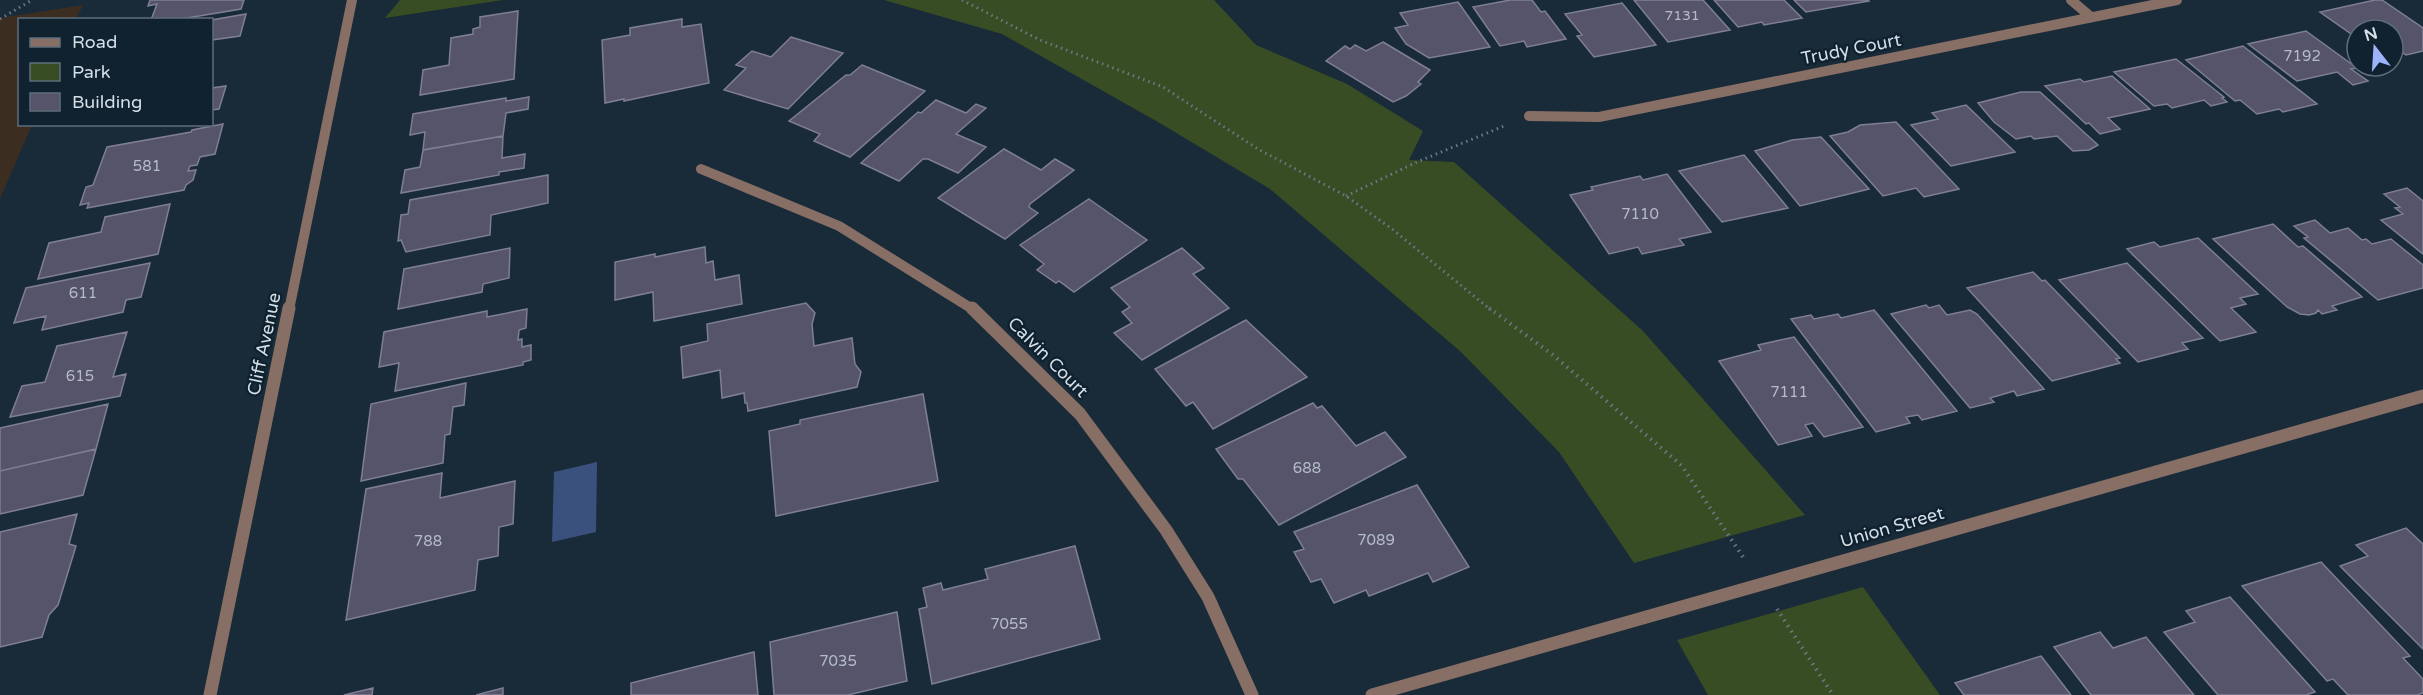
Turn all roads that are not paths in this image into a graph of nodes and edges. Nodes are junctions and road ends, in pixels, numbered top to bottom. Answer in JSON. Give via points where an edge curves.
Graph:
{"nodes":[{"id":1,"x":352,"y":0,"type":"edge"},
{"id":2,"x":2071,"y":0,"type":"edge"},
{"id":3,"x":2177,"y":0,"type":"edge"},
{"id":4,"x":2091,"y":17,"type":"junction"},
{"id":5,"x":1529,"y":116,"type":"road end"},
{"id":6,"x":701,"y":169,"type":"dead end"},
{"id":7,"x":2423,"y":396,"type":"edge"},
{"id":8,"x":210,"y":695,"type":"edge"},
{"id":9,"x":1252,"y":695,"type":"edge"},
{"id":10,"x":1372,"y":695,"type":"edge"}],
"edges":[{"from":1,"to":8,"type":"street","name":"Cliff Avenue"},
{"from":2,"to":4,"type":"street"},
{"from":3,"to":4,"type":"street","name":"Trudy Court"},
{"from":4,"to":5,"type":"street","name":"Trudy Court","via":[[1599,117]]},
{"from":6,"to":9,"type":"street","name":"Calvin Court","via":[[839,226],[972,308],[1026,359],[1080,414],[1166,530],[1208,597]]},
{"from":7,"to":10,"type":"street","name":"Union Street"}]}
